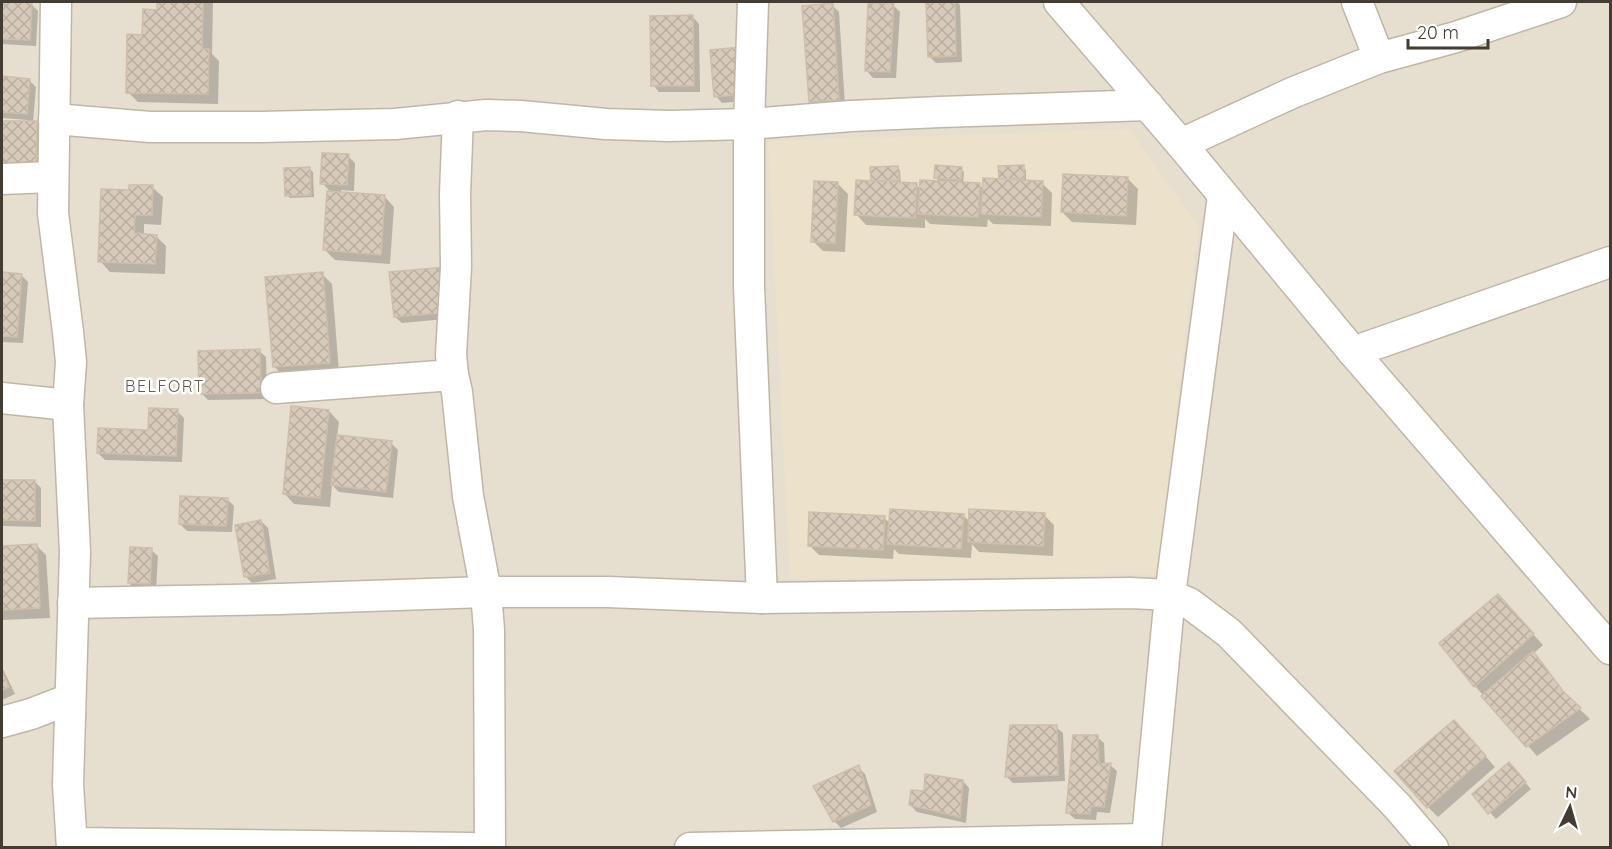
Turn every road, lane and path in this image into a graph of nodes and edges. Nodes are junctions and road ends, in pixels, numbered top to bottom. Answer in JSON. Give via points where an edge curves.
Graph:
{"nodes":[{"id":1,"x":56,"y":2,"type":"edge"},
{"id":2,"x":753,"y":2,"type":"edge"},
{"id":3,"x":1059,"y":2,"type":"edge"},
{"id":4,"x":1357,"y":2,"type":"edge"},
{"id":5,"x":1561,"y":2,"type":"edge"},
{"id":6,"x":1379,"y":58,"type":"junction"},
{"id":7,"x":1148,"y":105,"type":"junction"},
{"id":8,"x":459,"y":116,"type":"junction"},
{"id":9,"x":54,"y":119,"type":"junction"},
{"id":10,"x":749,"y":124,"type":"junction"},
{"id":11,"x":1181,"y":144,"type":"junction"},
{"id":12,"x":52,"y":177,"type":"junction"},
{"id":13,"x":2,"y":179,"type":"edge"},
{"id":14,"x":1223,"y":196,"type":"junction"},
{"id":15,"x":1611,"y":262,"type":"edge"},
{"id":16,"x":1353,"y":352,"type":"junction"},
{"id":17,"x":453,"y":375,"type":"junction"},
{"id":18,"x":276,"y":388,"type":"dead end"},
{"id":19,"x":2,"y":398,"type":"edge"},
{"id":20,"x":68,"y":405,"type":"junction"},
{"id":21,"x":486,"y":592,"type":"junction"},
{"id":22,"x":1170,"y":595,"type":"junction"},
{"id":23,"x":762,"y":598,"type":"junction"},
{"id":24,"x":73,"y":603,"type":"junction"},
{"id":25,"x":1611,"y":649,"type":"edge"},
{"id":26,"x":70,"y":699,"type":"junction"},
{"id":27,"x":2,"y":722,"type":"edge"},
{"id":28,"x":1146,"y":843,"type":"edge"},
{"id":29,"x":72,"y":845,"type":"edge"},
{"id":30,"x":471,"y":848,"type":"edge"},
{"id":31,"x":490,"y":848,"type":"edge"},
{"id":32,"x":690,"y":848,"type":"edge"},
{"id":33,"x":1433,"y":848,"type":"edge"}],
"edges":[{"from":1,"to":9,"type":"street"},
{"from":2,"to":10,"type":"street"},
{"from":3,"to":7,"type":"street"},
{"from":4,"to":6,"type":"street"},
{"from":5,"to":6,"type":"street"},
{"from":6,"to":11,"type":"street"},
{"from":7,"to":10,"type":"street","via":[[873,115]]},
{"from":7,"to":11,"type":"street"},
{"from":8,"to":9,"type":"street","via":[[395,124],[260,127],[150,127]]},
{"from":8,"to":10,"type":"street","via":[[486,114],[627,125]]},
{"from":8,"to":17,"type":"street"},
{"from":9,"to":12,"type":"street"},
{"from":10,"to":23,"type":"street","via":[[749,287]]},
{"from":11,"to":14,"type":"street"},
{"from":12,"to":13,"type":"street"},
{"from":12,"to":20,"type":"street","via":[[69,332]]},
{"from":14,"to":16,"type":"street"},
{"from":14,"to":22,"type":"street"},
{"from":15,"to":16,"type":"street"},
{"from":16,"to":25,"type":"street"},
{"from":17,"to":18,"type":"street"},
{"from":17,"to":21,"type":"street","via":[[469,503]]},
{"from":19,"to":20,"type":"street"},
{"from":20,"to":24,"type":"street","via":[[75,552]]},
{"from":21,"to":23,"type":"street"},
{"from":21,"to":24,"type":"street"},
{"from":21,"to":31,"type":"street"},
{"from":22,"to":23,"type":"street"},
{"from":22,"to":28,"type":"street"},
{"from":22,"to":33,"type":"street","via":[[1189,603],[1229,633]]},
{"from":24,"to":26,"type":"street"},
{"from":26,"to":27,"type":"street"},
{"from":26,"to":29,"type":"street","via":[[68,784]]},
{"from":28,"to":32,"type":"street"},
{"from":29,"to":30,"type":"street"}]}
